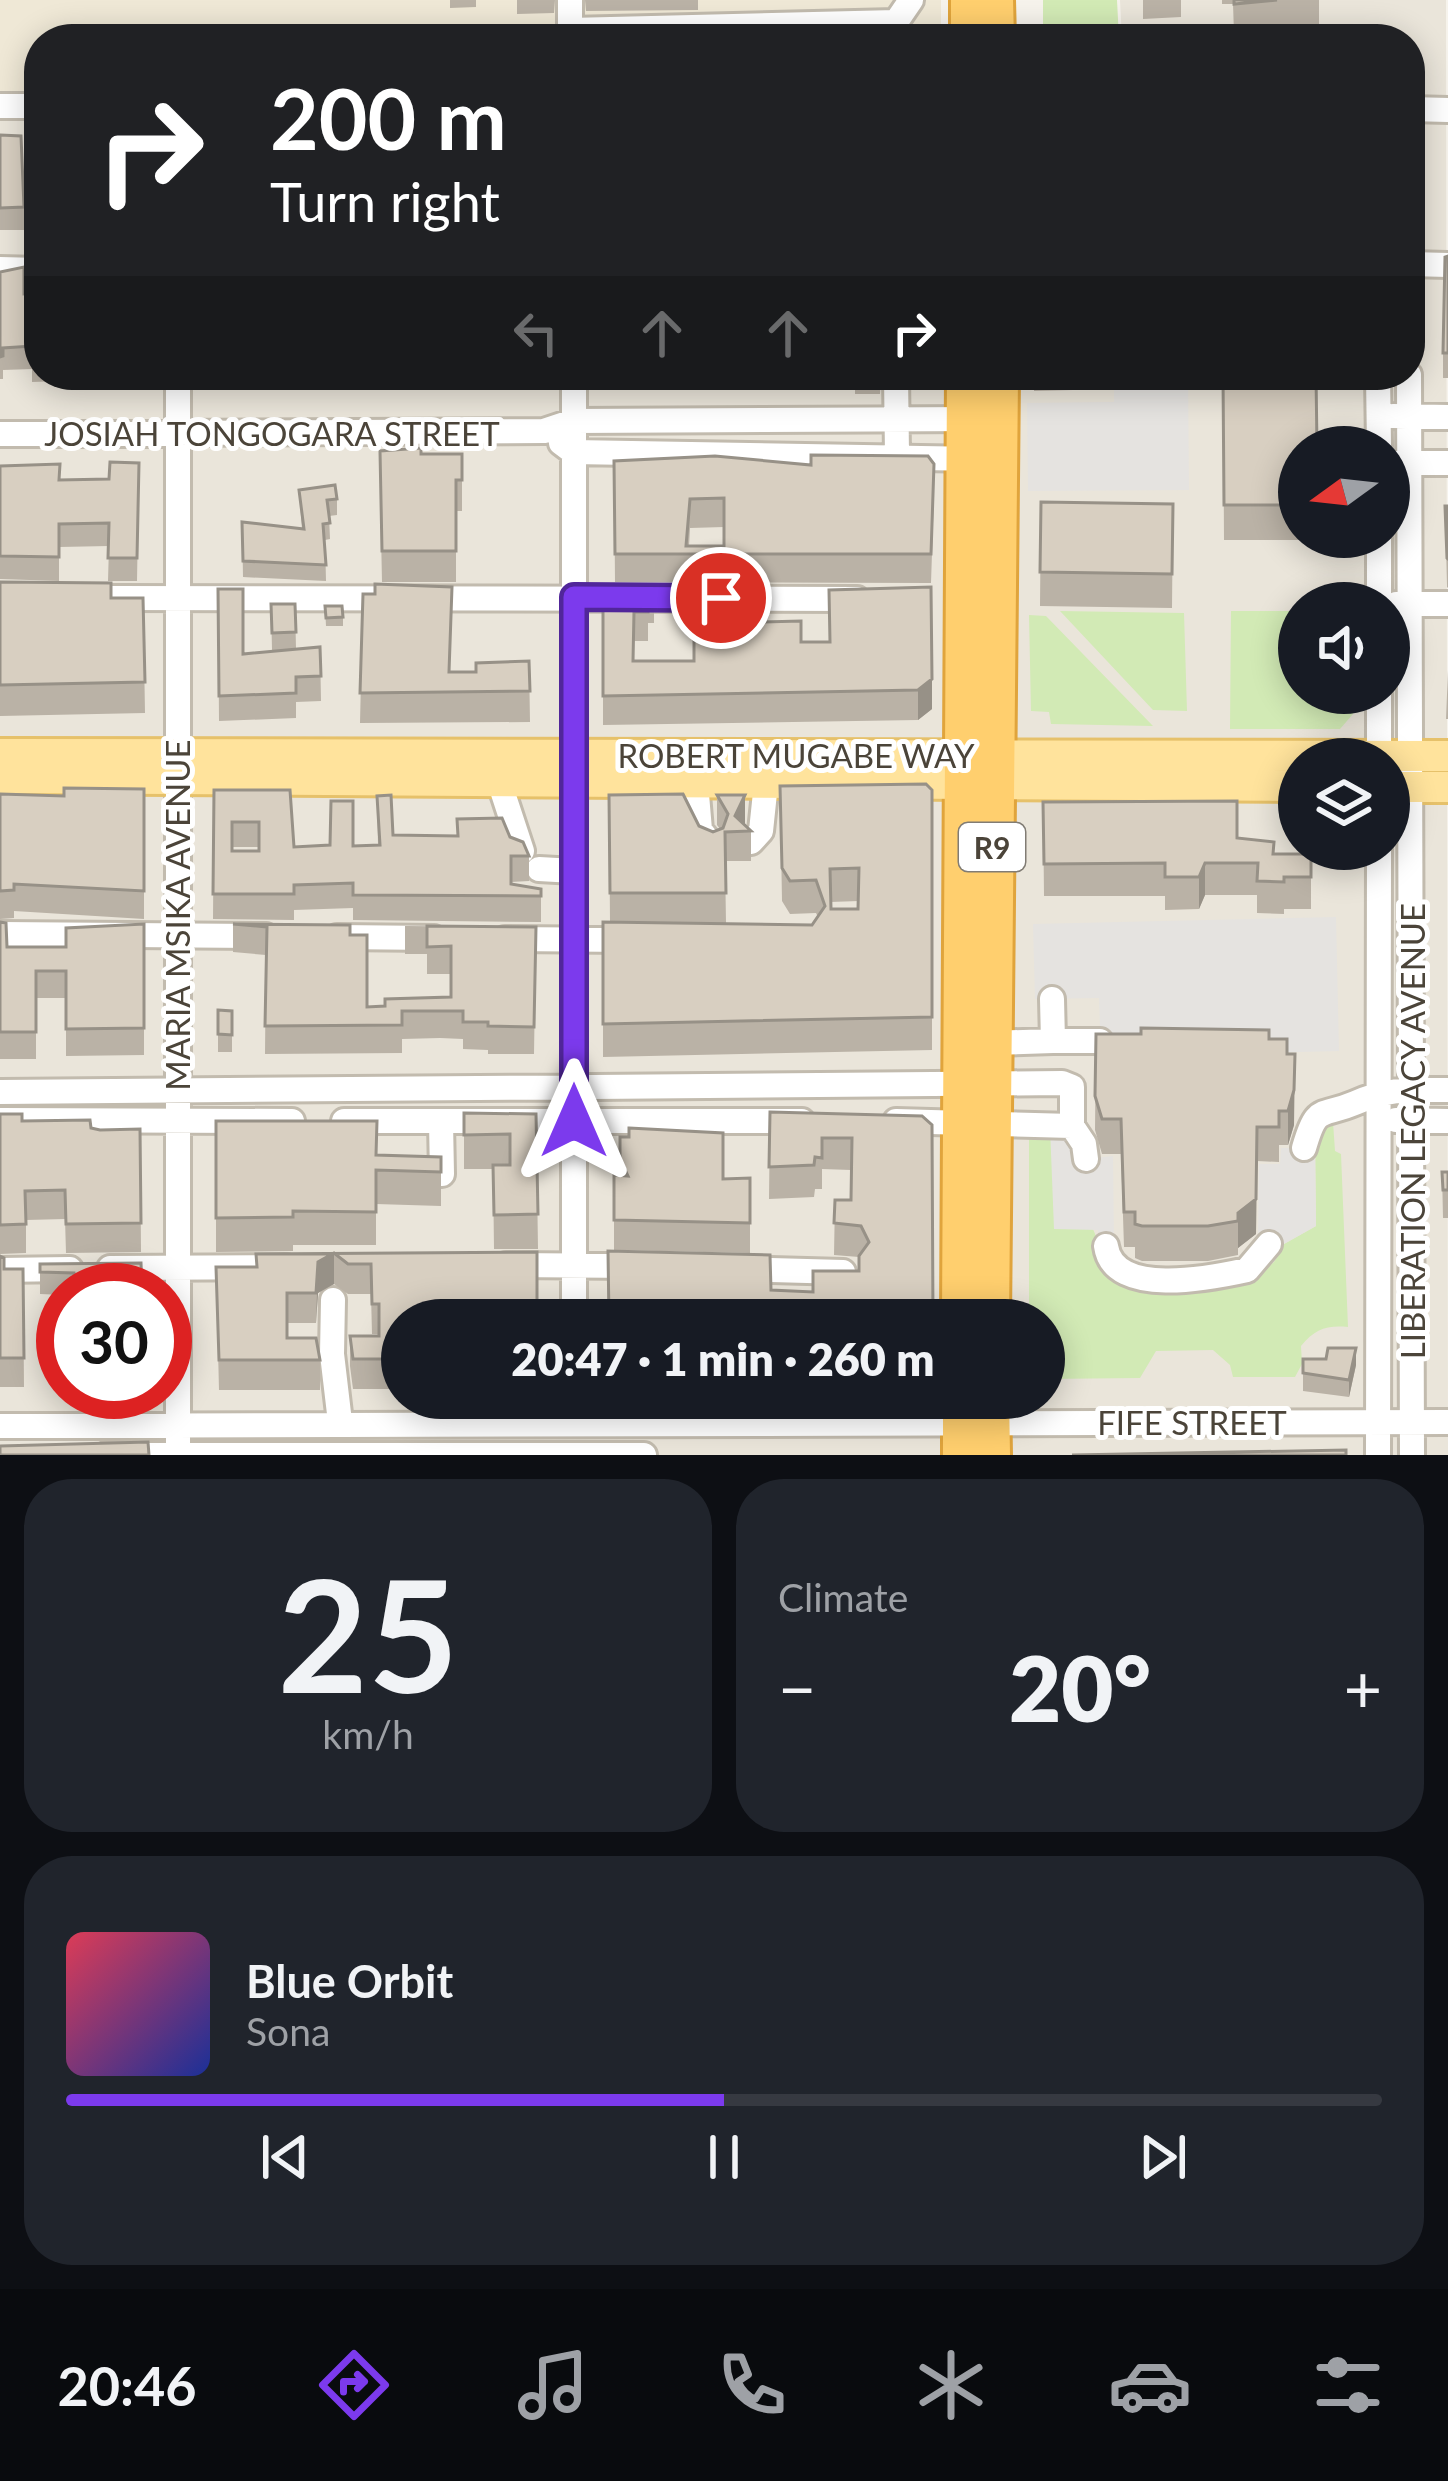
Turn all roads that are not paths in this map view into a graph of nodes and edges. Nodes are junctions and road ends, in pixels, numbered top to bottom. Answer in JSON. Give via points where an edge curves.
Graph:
{"nodes":[{"id":1,"x":911,"y":0,"type":"edge"},
{"id":2,"x":842,"y":24,"type":"edge"},
{"id":3,"x":178,"y":390,"type":"edge"},
{"id":4,"x":574,"y":390,"type":"edge"},
{"id":5,"x":896,"y":390,"type":"edge"},
{"id":6,"x":971,"y":390,"type":"edge"},
{"id":7,"x":994,"y":390,"type":"edge"},
{"id":8,"x":1378,"y":390,"type":"edge"},
{"id":9,"x":1409,"y":390,"type":"edge"},
{"id":10,"x":1378,"y":416,"type":"junction"},
{"id":11,"x":1409,"y":417,"type":"junction"},
{"id":12,"x":1448,"y":417,"type":"edge"},
{"id":13,"x":896,"y":419,"type":"junction"},
{"id":14,"x":982,"y":419,"type":"junction"},
{"id":15,"x":574,"y":421,"type":"junction"},
{"id":16,"x":1378,"y":426,"type":"edge"},
{"id":17,"x":1407,"y":426,"type":"edge"},
{"id":18,"x":544,"y":431,"type":"junction"},
{"id":19,"x":0,"y":434,"type":"edge"},
{"id":20,"x":178,"y":435,"type":"junction"},
{"id":21,"x":573,"y":452,"type":"junction"},
{"id":22,"x":897,"y":454,"type":"junction"},
{"id":23,"x":982,"y":459,"type":"junction"},
{"id":24,"x":1448,"y":463,"type":"edge"},
{"id":25,"x":1410,"y":464,"type":"edge"},
{"id":26,"x":574,"y":597,"type":"junction"},
{"id":27,"x":87,"y":598,"type":"edge"},
{"id":28,"x":177,"y":599,"type":"junction"},
{"id":29,"x":891,"y":599,"type":"edge"},
{"id":30,"x":1410,"y":604,"type":"edge"},
{"id":31,"x":1448,"y":604,"type":"edge"},
{"id":32,"x":0,"y":754,"type":"edge"},
{"id":33,"x":1448,"y":756,"type":"edge"},
{"id":34,"x":1278,"y":761,"type":"edge"},
{"id":35,"x":176,"y":767,"type":"junction"},
{"id":36,"x":574,"y":768,"type":"junction"},
{"id":37,"x":978,"y":770,"type":"junction"},
{"id":38,"x":1410,"y":774,"type":"edge"},
{"id":39,"x":0,"y":778,"type":"edge"},
{"id":40,"x":1410,"y":778,"type":"edge"},
{"id":41,"x":499,"y":781,"type":"junction"},
{"id":42,"x":696,"y":783,"type":"junction"},
{"id":43,"x":766,"y":783,"type":"junction"},
{"id":44,"x":1278,"y":786,"type":"edge"},
{"id":45,"x":1448,"y":788,"type":"edge"},
{"id":46,"x":751,"y":842,"type":"edge"},
{"id":47,"x":712,"y":845,"type":"edge"},
{"id":48,"x":1378,"y":870,"type":"edge"},
{"id":49,"x":1406,"y":870,"type":"edge"},
{"id":50,"x":574,"y":871,"type":"junction"},
{"id":51,"x":0,"y":934,"type":"edge"},
{"id":52,"x":177,"y":935,"type":"junction"},
{"id":53,"x":574,"y":939,"type":"junction"},
{"id":54,"x":657,"y":940,"type":"edge"},
{"id":55,"x":1052,"y":999,"type":"dead end"},
{"id":56,"x":1053,"y":1041,"type":"junction"},
{"id":57,"x":1100,"y":1041,"type":"edge"},
{"id":58,"x":991,"y":1042,"type":"junction"},
{"id":59,"x":574,"y":1084,"type":"junction"},
{"id":60,"x":178,"y":1089,"type":"junction"},
{"id":61,"x":1378,"y":1090,"type":"junction"},
{"id":62,"x":1412,"y":1090,"type":"junction"},
{"id":63,"x":1448,"y":1090,"type":"edge"},
{"id":64,"x":0,"y":1092,"type":"edge"},
{"id":65,"x":975,"y":1104,"type":"junction"},
{"id":66,"x":1350,"y":1106,"type":"junction"},
{"id":67,"x":0,"y":1120,"type":"edge"},
{"id":68,"x":178,"y":1120,"type":"junction"},
{"id":69,"x":1378,"y":1120,"type":"junction"},
{"id":70,"x":1412,"y":1120,"type":"junction"},
{"id":71,"x":1448,"y":1120,"type":"edge"},
{"id":72,"x":574,"y":1121,"type":"junction"},
{"id":73,"x":825,"y":1121,"type":"edge"},
{"id":74,"x":873,"y":1121,"type":"edge"},
{"id":75,"x":441,"y":1122,"type":"junction"},
{"id":76,"x":1072,"y":1126,"type":"junction"},
{"id":77,"x":1304,"y":1148,"type":"dead end"},
{"id":78,"x":1086,"y":1159,"type":"dead end"},
{"id":79,"x":402,"y":1174,"type":"edge"},
{"id":80,"x":1270,"y":1244,"type":"dead end"},
{"id":81,"x":1106,"y":1246,"type":"dead end"},
{"id":82,"x":179,"y":1263,"type":"edge"},
{"id":83,"x":574,"y":1264,"type":"junction"},
{"id":84,"x":478,"y":1265,"type":"edge"},
{"id":85,"x":317,"y":1267,"type":"edge"},
{"id":86,"x":667,"y":1267,"type":"edge"},
{"id":87,"x":192,"y":1268,"type":"edge"},
{"id":88,"x":713,"y":1268,"type":"edge"},
{"id":89,"x":0,"y":1270,"type":"edge"},
{"id":90,"x":36,"y":1270,"type":"edge"},
{"id":91,"x":853,"y":1272,"type":"edge"},
{"id":92,"x":574,"y":1299,"type":"edge"},
{"id":93,"x":961,"y":1299,"type":"edge"},
{"id":94,"x":989,"y":1299,"type":"edge"},
{"id":95,"x":333,"y":1300,"type":"dead end"},
{"id":96,"x":179,"y":1419,"type":"edge"},
{"id":97,"x":398,"y":1419,"type":"edge"},
{"id":98,"x":574,"y":1419,"type":"edge"},
{"id":99,"x":815,"y":1419,"type":"edge"},
{"id":100,"x":340,"y":1422,"type":"junction"},
{"id":101,"x":1378,"y":1422,"type":"junction"},
{"id":102,"x":1412,"y":1422,"type":"junction"},
{"id":103,"x":1448,"y":1422,"type":"edge"},
{"id":104,"x":179,"y":1424,"type":"junction"},
{"id":105,"x":976,"y":1425,"type":"edge"},
{"id":106,"x":0,"y":1426,"type":"edge"},
{"id":107,"x":400,"y":1454,"type":"edge"},
{"id":108,"x":106,"y":1455,"type":"edge"},
{"id":109,"x":178,"y":1455,"type":"edge"},
{"id":110,"x":574,"y":1455,"type":"edge"},
{"id":111,"x":644,"y":1455,"type":"edge"},
{"id":112,"x":1378,"y":1455,"type":"edge"},
{"id":113,"x":1412,"y":1455,"type":"edge"}],
"edges":[{"from":1,"to":2,"type":"street","via":[[896,22]]},
{"from":3,"to":20,"type":"street","name":"MARIA MSIKA AVENUE"},
{"from":4,"to":15,"type":"street"},
{"from":5,"to":13,"type":"street"},
{"from":6,"to":14,"type":"highway","number":"R9"},
{"from":7,"to":14,"type":"highway","number":"R9"},
{"from":8,"to":10,"type":"street"},
{"from":9,"to":11,"type":"street","name":"LIBERATION LEGACY AVENUE"},
{"from":10,"to":11,"type":"street"},
{"from":10,"to":16,"type":"street"},
{"from":11,"to":12,"type":"street"},
{"from":11,"to":17,"type":"street","name":"LIBERATION LEGACY AVENUE"},
{"from":13,"to":14,"type":"street","name":"JOSIAH TONGOGARA STREET"},
{"from":13,"to":15,"type":"street","name":"JOSIAH TONGOGARA STREET"},
{"from":13,"to":22,"type":"street"},
{"from":14,"to":23,"type":"highway","number":"R9"},
{"from":15,"to":18,"type":"street","name":"JOSIAH TONGOGARA STREET"},
{"from":15,"to":21,"type":"street"},
{"from":18,"to":20,"type":"street","name":"JOSIAH TONGOGARA STREET"},
{"from":18,"to":21,"type":"street","name":"JOSIAH TONGOGARA STREET"},
{"from":19,"to":20,"type":"street","name":"JOSIAH TONGOGARA STREET"},
{"from":20,"to":28,"type":"street","name":"MARIA MSIKA AVENUE"},
{"from":21,"to":22,"type":"street"},
{"from":21,"to":26,"type":"street"},
{"from":22,"to":23,"type":"street"},
{"from":23,"to":37,"type":"highway","number":"R9"},
{"from":24,"to":25,"type":"street"},
{"from":26,"to":28,"type":"street"},
{"from":26,"to":29,"type":"street"},
{"from":26,"to":36,"type":"street"},
{"from":27,"to":28,"type":"street"},
{"from":28,"to":35,"type":"street","name":"MARIA MSIKA AVENUE"},
{"from":30,"to":31,"type":"street"},
{"from":32,"to":35,"type":"main road","name":"ROBERT MUGABE WAY"},
{"from":33,"to":38,"type":"main road","name":"ROBERT MUGABE WAY"},
{"from":34,"to":37,"type":"main road","name":"ROBERT MUGABE WAY"},
{"from":35,"to":36,"type":"main road","name":"ROBERT MUGABE WAY"},
{"from":35,"to":39,"type":"main road","name":"ROBERT MUGABE WAY"},
{"from":35,"to":41,"type":"main road","name":"ROBERT MUGABE WAY"},
{"from":35,"to":52,"type":"street","name":"MARIA MSIKA AVENUE"},
{"from":36,"to":37,"type":"main road","name":"ROBERT MUGABE WAY"},
{"from":36,"to":41,"type":"main road","name":"ROBERT MUGABE WAY"},
{"from":36,"to":42,"type":"main road","name":"ROBERT MUGABE WAY"},
{"from":36,"to":50,"type":"street"},
{"from":37,"to":43,"type":"main road","name":"ROBERT MUGABE WAY"},
{"from":37,"to":44,"type":"main road","name":"ROBERT MUGABE WAY"},
{"from":37,"to":58,"type":"highway","number":"R9"},
{"from":37,"to":65,"type":"highway","number":"R9"},
{"from":40,"to":45,"type":"main road","name":"ROBERT MUGABE WAY"},
{"from":41,"to":50,"type":"street","via":[[530,860]]},
{"from":42,"to":43,"type":"main road","name":"ROBERT MUGABE WAY"},
{"from":42,"to":47,"type":"street","via":[[700,830]]},
{"from":43,"to":46,"type":"street","via":[[761,831]]},
{"from":48,"to":61,"type":"street","name":"LIBERATION LEGACY AVENUE"},
{"from":49,"to":62,"type":"street","name":"LIBERATION LEGACY AVENUE"},
{"from":50,"to":53,"type":"street"},
{"from":51,"to":52,"type":"street"},
{"from":52,"to":53,"type":"street"},
{"from":52,"to":60,"type":"street","name":"MARIA MSIKA AVENUE"},
{"from":53,"to":54,"type":"street"},
{"from":53,"to":59,"type":"street"},
{"from":55,"to":56,"type":"street"},
{"from":56,"to":57,"type":"street"},
{"from":56,"to":58,"type":"street"},
{"from":58,"to":65,"type":"highway","number":"R9"},
{"from":59,"to":60,"type":"street"},
{"from":59,"to":65,"type":"street"},
{"from":59,"to":72,"type":"street"},
{"from":60,"to":64,"type":"street"},
{"from":60,"to":68,"type":"street","name":"MARIA MSIKA AVENUE"},
{"from":61,"to":62,"type":"street"},
{"from":61,"to":66,"type":"street"},
{"from":61,"to":69,"type":"street","name":"LIBERATION LEGACY AVENUE"},
{"from":62,"to":63,"type":"street"},
{"from":62,"to":70,"type":"street","name":"LIBERATION LEGACY AVENUE"},
{"from":65,"to":74,"type":"street"},
{"from":65,"to":76,"type":"street"},
{"from":65,"to":76,"type":"street","via":[[1069,1084]]},
{"from":65,"to":93,"type":"highway","number":"R9"},
{"from":65,"to":94,"type":"highway","number":"R9"},
{"from":66,"to":69,"type":"street"},
{"from":66,"to":77,"type":"street","via":[[1322,1110]]},
{"from":67,"to":68,"type":"street"},
{"from":68,"to":75,"type":"street"},
{"from":68,"to":82,"type":"street","name":"MARIA MSIKA AVENUE"},
{"from":69,"to":70,"type":"street"},
{"from":69,"to":101,"type":"street","name":"LIBERATION LEGACY AVENUE"},
{"from":70,"to":71,"type":"street"},
{"from":70,"to":102,"type":"street","name":"LIBERATION LEGACY AVENUE"},
{"from":72,"to":73,"type":"street"},
{"from":72,"to":75,"type":"street"},
{"from":72,"to":83,"type":"street"},
{"from":75,"to":79,"type":"street","via":[[442,1174]]},
{"from":76,"to":78,"type":"street"},
{"from":80,"to":81,"type":"street","via":[[1247,1270],[1142,1279],[1121,1272]]},
{"from":83,"to":84,"type":"street"},
{"from":83,"to":86,"type":"street"},
{"from":83,"to":92,"type":"street"},
{"from":85,"to":87,"type":"street"},
{"from":88,"to":91,"type":"street"},
{"from":89,"to":90,"type":"street"},
{"from":95,"to":100,"type":"street"},
{"from":96,"to":104,"type":"street","name":"MARIA MSIKA AVENUE"},
{"from":97,"to":100,"type":"street","name":"FIFE STREET"},
{"from":98,"to":110,"type":"street"},
{"from":99,"to":105,"type":"street","name":"FIFE STREET"},
{"from":100,"to":104,"type":"street","name":"FIFE STREET"},
{"from":101,"to":102,"type":"street","name":"FIFE STREET"},
{"from":101,"to":105,"type":"street","name":"FIFE STREET"},
{"from":101,"to":112,"type":"street","name":"LIBERATION LEGACY AVENUE"},
{"from":102,"to":103,"type":"street","name":"FIFE STREET"},
{"from":102,"to":113,"type":"street","name":"LIBERATION LEGACY AVENUE"},
{"from":104,"to":106,"type":"street","name":"FIFE STREET"},
{"from":104,"to":109,"type":"street","name":"MARIA MSIKA AVENUE"},
{"from":107,"to":109,"type":"street"},
{"from":107,"to":110,"type":"street"},
{"from":108,"to":109,"type":"street"},
{"from":110,"to":111,"type":"street"}]}
